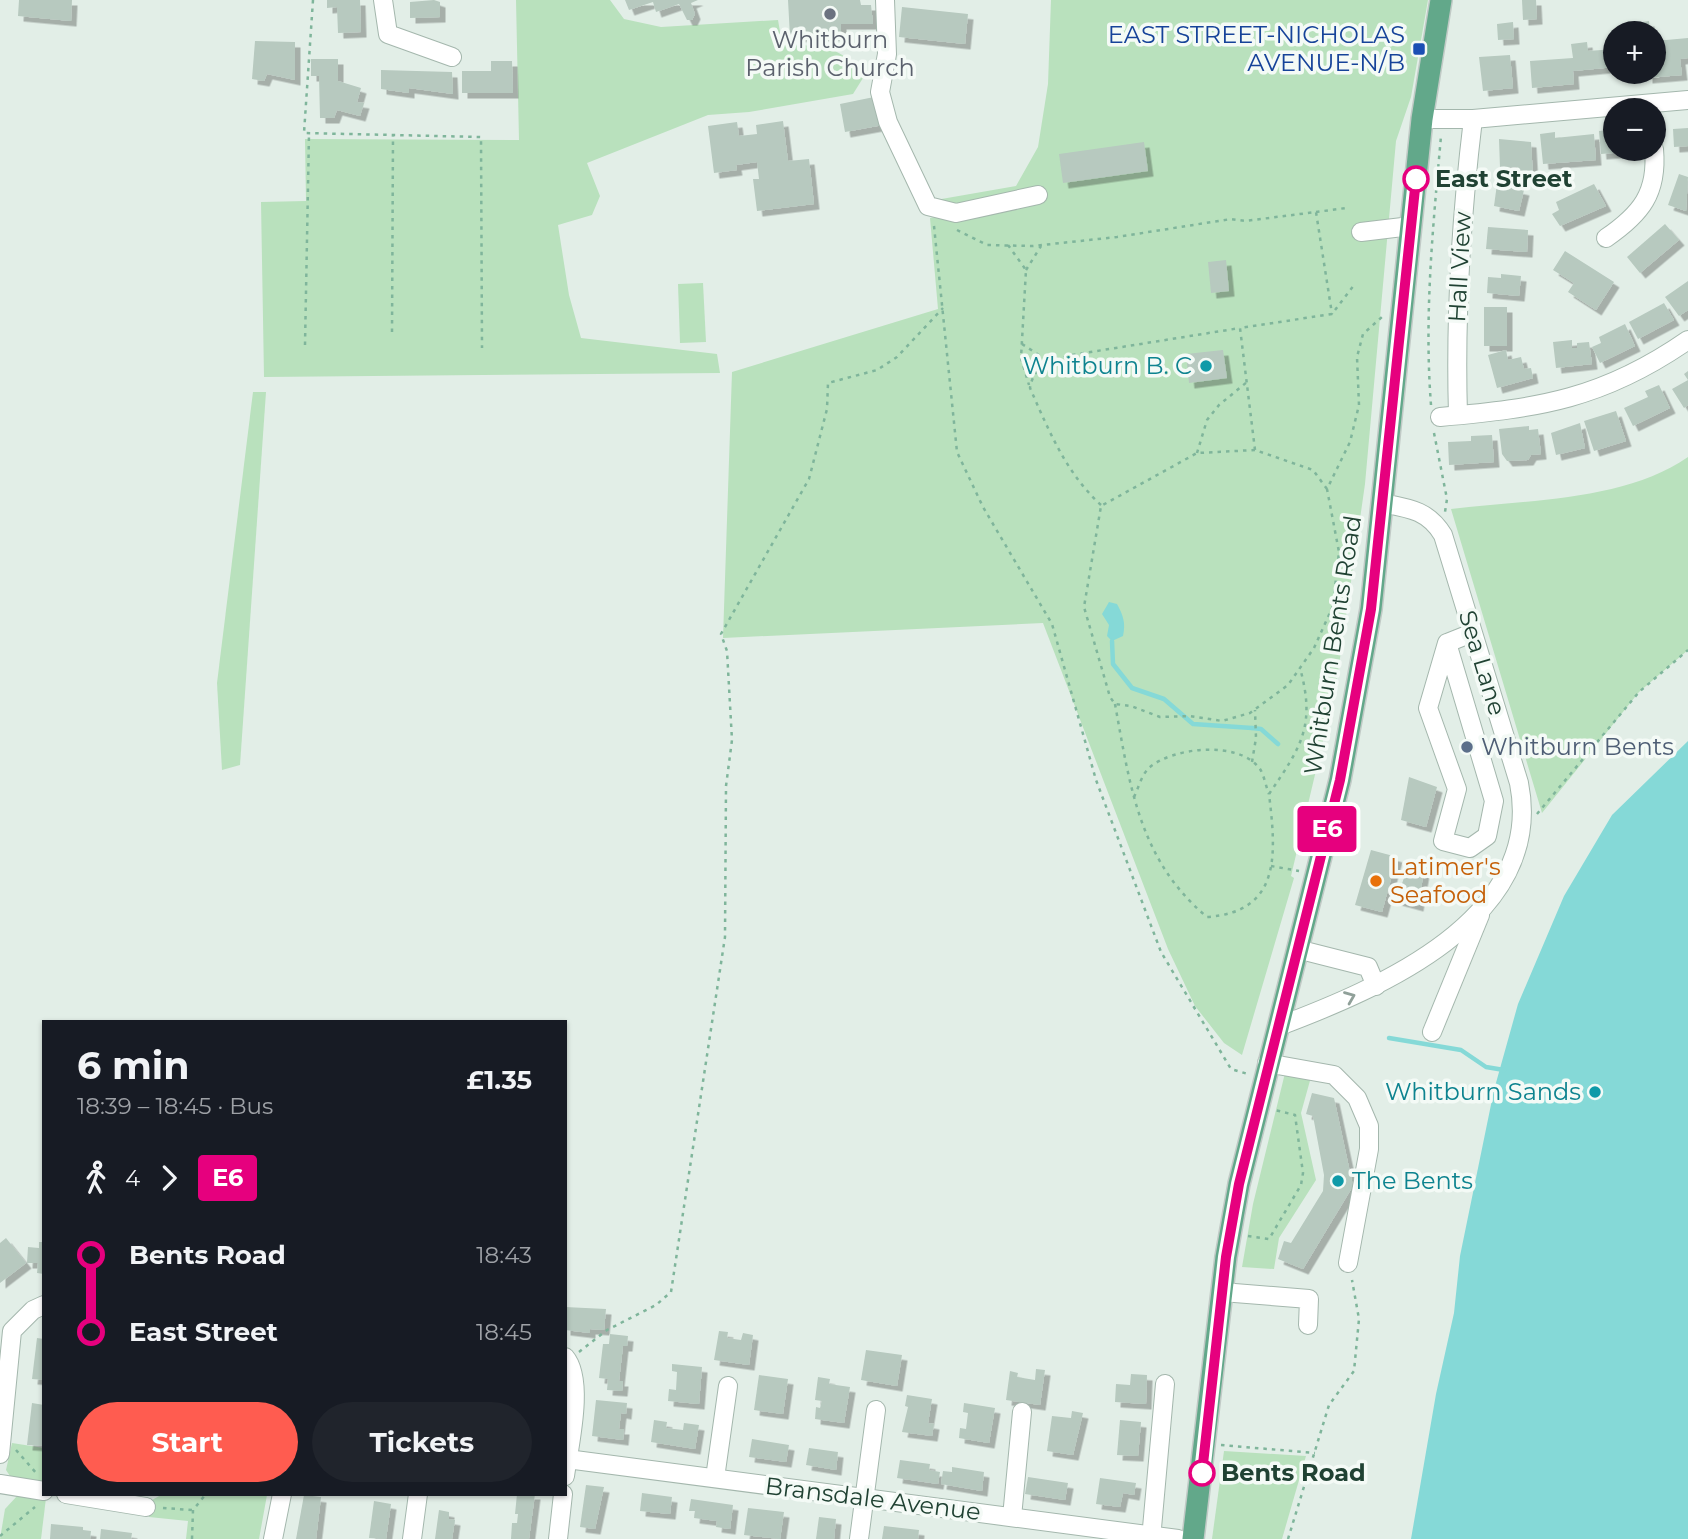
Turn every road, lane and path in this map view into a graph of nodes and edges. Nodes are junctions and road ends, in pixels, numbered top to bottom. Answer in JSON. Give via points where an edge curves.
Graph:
{"nodes":[{"id":1,"x":313,"y":0,"type":"edge"},
{"id":2,"x":383,"y":0,"type":"edge"},
{"id":3,"x":885,"y":0,"type":"edge"},
{"id":4,"x":1441,"y":0,"type":"edge"},
{"id":5,"x":452,"y":57,"type":"dead end"},
{"id":6,"x":1688,"y":100,"type":"edge"},
{"id":7,"x":1666,"y":104,"type":"edge"},
{"id":8,"x":1603,"y":110,"type":"edge"},
{"id":9,"x":1432,"y":119,"type":"junction"},
{"id":10,"x":1473,"y":119,"type":"junction"},
{"id":11,"x":309,"y":134,"type":"junction"},
{"id":12,"x":393,"y":136,"type":"junction"},
{"id":13,"x":1654,"y":161,"type":"edge"},
{"id":14,"x":1038,"y":195,"type":"dead end"},
{"id":15,"x":928,"y":206,"type":"junction"},
{"id":16,"x":1346,"y":208,"type":"dead end"},
{"id":17,"x":1316,"y":212,"type":"junction"},
{"id":18,"x":949,"y":226,"type":"dead end"},
{"id":19,"x":1411,"y":226,"type":"junction"},
{"id":20,"x":1361,"y":232,"type":"dead end"},
{"id":21,"x":1606,"y":238,"type":"dead end"},
{"id":22,"x":1008,"y":245,"type":"junction"},
{"id":23,"x":1042,"y":245,"type":"junction"},
{"id":24,"x":1026,"y":270,"type":"junction"},
{"id":25,"x":1354,"y":285,"type":"dead end"},
{"id":26,"x":943,"y":308,"type":"junction"},
{"id":27,"x":1332,"y":314,"type":"junction"},
{"id":28,"x":1383,"y":316,"type":"dead end"},
{"id":29,"x":1240,"y":328,"type":"junction"},
{"id":30,"x":392,"y":332,"type":"dead end"},
{"id":31,"x":1688,"y":340,"type":"edge"},
{"id":32,"x":1022,"y":344,"type":"junction"},
{"id":33,"x":305,"y":345,"type":"dead end"},
{"id":34,"x":482,"y":348,"type":"dead end"},
{"id":35,"x":1048,"y":361,"type":"junction"},
{"id":36,"x":1248,"y":381,"type":"junction"},
{"id":37,"x":1030,"y":388,"type":"junction"},
{"id":38,"x":1441,"y":420,"type":"junction"},
{"id":39,"x":1255,"y":450,"type":"junction"},
{"id":40,"x":1197,"y":453,"type":"junction"},
{"id":41,"x":1327,"y":489,"type":"junction"},
{"id":42,"x":1381,"y":503,"type":"junction"},
{"id":43,"x":1101,"y":506,"type":"junction"},
{"id":44,"x":1434,"y":520,"type":"junction"},
{"id":45,"x":1472,"y":633,"type":"junction"},
{"id":46,"x":1447,"y":643,"type":"junction"},
{"id":47,"x":1688,"y":650,"type":"edge"},
{"id":48,"x":1300,"y":667,"type":"junction"},
{"id":49,"x":1115,"y":704,"type":"junction"},
{"id":50,"x":1255,"y":709,"type":"junction"},
{"id":51,"x":1252,"y":762,"type":"junction"},
{"id":52,"x":1269,"y":794,"type":"junction"},
{"id":53,"x":1133,"y":797,"type":"junction"},
{"id":54,"x":1520,"y":822,"type":"junction"},
{"id":55,"x":1271,"y":866,"type":"junction"},
{"id":56,"x":1316,"y":874,"type":"junction"},
{"id":57,"x":1481,"y":912,"type":"junction"},
{"id":58,"x":1297,"y":949,"type":"junction"},
{"id":59,"x":1376,"y":986,"type":"junction"},
{"id":60,"x":1282,"y":1025,"type":"junction"},
{"id":61,"x":1432,"y":1032,"type":"dead end"},
{"id":62,"x":1265,"y":1071,"type":"junction"},
{"id":63,"x":1265,"y":1107,"type":"dead end"},
{"id":64,"x":1239,"y":1235,"type":"dead end"},
{"id":65,"x":1349,"y":1263,"type":"joint"},
{"id":66,"x":1222,"y":1292,"type":"junction"},
{"id":67,"x":42,"y":1305,"type":"edge"},
{"id":68,"x":1308,"y":1325,"type":"dead end"},
{"id":69,"x":568,"y":1361,"type":"edge"},
{"id":70,"x":1165,"y":1384,"type":"dead end"},
{"id":71,"x":728,"y":1386,"type":"dead end"},
{"id":72,"x":877,"y":1410,"type":"dead end"},
{"id":73,"x":1022,"y":1412,"type":"dead end"},
{"id":74,"x":2,"y":1433,"type":"junction"},
{"id":75,"x":1214,"y":1444,"type":"dead end"},
{"id":76,"x":1315,"y":1453,"type":"junction"},
{"id":77,"x":0,"y":1454,"type":"edge"},
{"id":78,"x":567,"y":1460,"type":"edge"},
{"id":79,"x":567,"y":1468,"type":"edge"},
{"id":80,"x":715,"y":1478,"type":"junction"},
{"id":81,"x":42,"y":1480,"type":"edge"},
{"id":82,"x":0,"y":1484,"type":"edge"},
{"id":83,"x":78,"y":1496,"type":"edge"},
{"id":84,"x":204,"y":1496,"type":"edge"},
{"id":85,"x":282,"y":1496,"type":"edge"},
{"id":86,"x":418,"y":1496,"type":"edge"},
{"id":87,"x":563,"y":1496,"type":"edge"},
{"id":88,"x":42,"y":1497,"type":"edge"},
{"id":89,"x":864,"y":1498,"type":"junction"},
{"id":90,"x":146,"y":1507,"type":"joint"},
{"id":91,"x":193,"y":1510,"type":"junction"},
{"id":92,"x":1012,"y":1517,"type":"junction"},
{"id":93,"x":0,"y":1536,"type":"edge"},
{"id":94,"x":1152,"y":1537,"type":"edge"},
{"id":95,"x":191,"y":1539,"type":"edge"},
{"id":96,"x":273,"y":1539,"type":"edge"},
{"id":97,"x":412,"y":1539,"type":"edge"},
{"id":98,"x":558,"y":1539,"type":"edge"},
{"id":99,"x":859,"y":1539,"type":"edge"},
{"id":100,"x":1178,"y":1539,"type":"edge"},
{"id":101,"x":1193,"y":1539,"type":"edge"},
{"id":102,"x":1288,"y":1539,"type":"edge"}],
"edges":[{"from":1,"to":11,"type":"path","via":[[302,128]]},
{"from":2,"to":5,"type":"street","via":[[388,34]]},
{"from":3,"to":15,"type":"street","via":[[887,54],[880,92],[888,122]]},
{"from":4,"to":9,"type":"main road","name":"Whitburn Bents Road"},
{"from":6,"to":7,"type":"street"},
{"from":8,"to":10,"type":"street"},
{"from":9,"to":10,"type":"street"},
{"from":9,"to":19,"type":"main road","name":"Whitburn Bents Road"},
{"from":9,"to":38,"type":"path","via":[[1426,346]]},
{"from":10,"to":38,"type":"street","name":"Hall View"},
{"from":11,"to":12,"type":"path"},
{"from":11,"to":33,"type":"path"},
{"from":12,"to":30,"type":"path"},
{"from":12,"to":34,"type":"path","via":[[481,137]]},
{"from":13,"to":21,"type":"street","via":[[1648,197],[1630,222]]},
{"from":14,"to":15,"type":"street","via":[[956,213]]},
{"from":15,"to":26,"type":"path","via":[[935,229]]},
{"from":16,"to":17,"type":"path"},
{"from":17,"to":23,"type":"path"},
{"from":17,"to":27,"type":"path"},
{"from":18,"to":22,"type":"path","via":[[987,245]]},
{"from":19,"to":20,"type":"street"},
{"from":19,"to":42,"type":"main road","name":"Whitburn Bents Road"},
{"from":22,"to":23,"type":"path"},
{"from":22,"to":24,"type":"path"},
{"from":23,"to":24,"type":"path"},
{"from":24,"to":32,"type":"path"},
{"from":25,"to":27,"type":"path"},
{"from":26,"to":62,"type":"path","via":[[957,452],[1052,624],[1096,780],[1161,952],[1231,1069]]},
{"from":26,"to":69,"type":"path","via":[[897,358],[877,370],[828,383],[827,409],[809,479],[721,634],[727,651],[732,740],[726,786],[725,937],[671,1292]]},
{"from":27,"to":29,"type":"path"},
{"from":28,"to":41,"type":"path","via":[[1363,334],[1357,357],[1359,405],[1350,442]]},
{"from":29,"to":35,"type":"path"},
{"from":29,"to":36,"type":"path"},
{"from":31,"to":38,"type":"street","via":[[1625,379],[1586,394],[1520,410]]},
{"from":32,"to":35,"type":"path"},
{"from":32,"to":37,"type":"path","via":[[1021,359]]},
{"from":35,"to":37,"type":"path","via":[[1037,369]]},
{"from":36,"to":39,"type":"path"},
{"from":36,"to":40,"type":"path","via":[[1207,420]]},
{"from":37,"to":43,"type":"path","via":[[1064,461]]},
{"from":38,"to":44,"type":"path","via":[[1447,499],[1445,512]]},
{"from":39,"to":40,"type":"path"},
{"from":39,"to":41,"type":"path","via":[[1313,470]]},
{"from":40,"to":43,"type":"path"},
{"from":41,"to":48,"type":"path","via":[[1339,552],[1333,606]]},
{"from":42,"to":44,"type":"street","via":[[1424,513]]},
{"from":42,"to":56,"type":"main road","name":"Whitburn Bents Road","via":[[1371,609],[1348,740]]},
{"from":43,"to":49,"type":"path","via":[[1084,607]]},
{"from":44,"to":45,"type":"street","name":"Sea Lane","via":[[1443,535]]},
{"from":45,"to":46,"type":"street"},
{"from":45,"to":54,"type":"street","name":"Sea Lane","via":[[1519,783]]},
{"from":46,"to":46,"type":"street","via":[[1428,708],[1457,789],[1443,841],[1470,848],[1487,836],[1494,801]]},
{"from":47,"to":54,"type":"path","via":[[1639,692],[1542,813]]},
{"from":48,"to":50,"type":"path","via":[[1288,685]]},
{"from":48,"to":52,"type":"path","via":[[1308,698],[1306,728]]},
{"from":49,"to":50,"type":"path","via":[[1160,717],[1222,721]]},
{"from":49,"to":53,"type":"path"},
{"from":50,"to":51,"type":"path"},
{"from":51,"to":52,"type":"path","via":[[1260,769]]},
{"from":51,"to":53,"type":"path","via":[[1222,749],[1187,751],[1148,768]]},
{"from":52,"to":55,"type":"path","via":[[1274,837]]},
{"from":53,"to":55,"type":"path","via":[[1153,850],[1180,894],[1207,917],[1230,915],[1254,903]]},
{"from":54,"to":57,"type":"street","name":"Sea Lane","via":[[1503,883]]},
{"from":55,"to":56,"type":"path"},
{"from":56,"to":58,"type":"main road","name":"Whitburn Bents Road"},
{"from":57,"to":59,"type":"street","name":"Sea Lane","via":[[1455,935]]},
{"from":57,"to":61,"type":"street"},
{"from":58,"to":59,"type":"street","via":[[1368,967]]},
{"from":58,"to":60,"type":"main road","name":"Whitburn Bents Road"},
{"from":60,"to":59,"type":"street","name":"Sea Lane","one_way":true},
{"from":60,"to":62,"type":"main road","name":"Whitburn Bents Road"},
{"from":62,"to":65,"type":"street","via":[[1334,1075],[1357,1098],[1369,1126],[1368,1149]]},
{"from":62,"to":66,"type":"main road","name":"Whitburn Bents Road","via":[[1239,1184]]},
{"from":63,"to":64,"type":"path","via":[[1295,1115],[1301,1185],[1269,1239]]},
{"from":65,"to":76,"type":"path","via":[[1359,1319],[1354,1371],[1329,1405]]},
{"from":66,"to":68,"type":"street","via":[[1309,1299]]},
{"from":66,"to":101,"type":"main road","name":"Whitburn Bents Road"},
{"from":67,"to":74,"type":"street","via":[[12,1331]]},
{"from":69,"to":78,"type":"street","via":[[576,1383]]},
{"from":70,"to":94,"type":"street"},
{"from":71,"to":80,"type":"street"},
{"from":72,"to":89,"type":"street"},
{"from":73,"to":92,"type":"street"},
{"from":74,"to":77,"type":"street"},
{"from":74,"to":81,"type":"path"},
{"from":75,"to":76,"type":"path"},
{"from":76,"to":102,"type":"path"},
{"from":79,"to":80,"type":"street","name":"Bransdale Avenue"},
{"from":80,"to":89,"type":"street","name":"Bransdale Avenue"},
{"from":82,"to":88,"type":"street"},
{"from":83,"to":90,"type":"street"},
{"from":84,"to":91,"type":"path"},
{"from":85,"to":96,"type":"street"},
{"from":86,"to":97,"type":"street"},
{"from":87,"to":98,"type":"street"},
{"from":88,"to":93,"type":"path"},
{"from":89,"to":92,"type":"street","name":"Bransdale Avenue"},
{"from":89,"to":99,"type":"street"},
{"from":90,"to":91,"type":"path"},
{"from":91,"to":95,"type":"path"},
{"from":92,"to":94,"type":"street","name":"Bransdale Avenue"},
{"from":94,"to":100,"type":"street","name":"Bransdale Avenue"}]}
